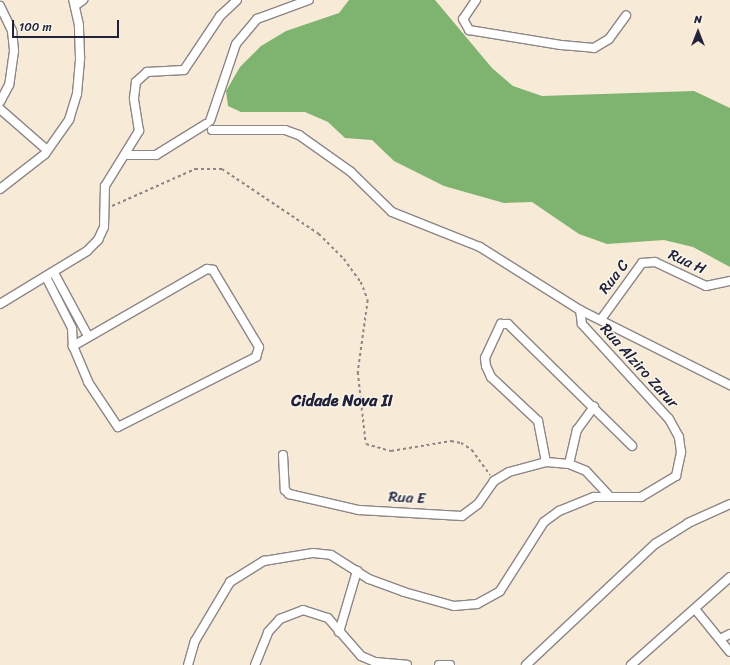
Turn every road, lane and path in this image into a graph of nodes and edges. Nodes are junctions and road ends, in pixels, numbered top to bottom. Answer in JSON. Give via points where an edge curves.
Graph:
{"nodes":[{"id":1,"x":238,"y":0,"type":"edge"},
{"id":2,"x":309,"y":0,"type":"edge"},
{"id":3,"x":476,"y":0,"type":"edge"},
{"id":4,"x":77,"y":2,"type":"edge"},
{"id":5,"x":0,"y":6,"type":"edge"},
{"id":6,"x":626,"y":16,"type":"dead end"},
{"id":7,"x":0,"y":102,"type":"edge"},
{"id":8,"x":0,"y":109,"type":"edge"},
{"id":9,"x":212,"y":126,"type":"junction"},
{"id":10,"x":47,"y":150,"type":"junction"},
{"id":11,"x":127,"y":156,"type":"junction"},
{"id":12,"x":0,"y":189,"type":"edge"},
{"id":13,"x":105,"y":208,"type":"junction"},
{"id":14,"x":655,"y":262,"type":"joint"},
{"id":15,"x":54,"y":272,"type":"junction"},
{"id":16,"x":46,"y":277,"type":"junction"},
{"id":17,"x":730,"y":281,"type":"edge"},
{"id":18,"x":0,"y":304,"type":"edge"},
{"id":19,"x":580,"y":310,"type":"junction"},
{"id":20,"x":602,"y":318,"type":"junction"},
{"id":21,"x":88,"y":336,"type":"junction"},
{"id":22,"x":73,"y":346,"type":"junction"},
{"id":23,"x":730,"y":385,"type":"edge"},
{"id":24,"x":594,"y":407,"type":"junction"},
{"id":25,"x":632,"y":446,"type":"dead end"},
{"id":26,"x":283,"y":455,"type":"dead end"},
{"id":27,"x":546,"y":462,"type":"junction"},
{"id":28,"x":569,"y":464,"type":"junction"},
{"id":29,"x":494,"y":481,"type":"junction"},
{"id":30,"x":609,"y":496,"type":"junction"},
{"id":31,"x":730,"y":504,"type":"edge"},
{"id":32,"x":356,"y":571,"type":"junction"},
{"id":33,"x":730,"y":577,"type":"edge"},
{"id":34,"x":695,"y":609,"type":"junction"},
{"id":35,"x":339,"y":632,"type":"junction"},
{"id":36,"x":730,"y":634,"type":"edge"},
{"id":37,"x":720,"y":639,"type":"junction"},
{"id":38,"x":730,"y":652,"type":"edge"},
{"id":39,"x":188,"y":665,"type":"edge"},
{"id":40,"x":255,"y":665,"type":"edge"},
{"id":41,"x":407,"y":665,"type":"edge"},
{"id":42,"x":439,"y":665,"type":"edge"},
{"id":43,"x":450,"y":665,"type":"edge"},
{"id":44,"x":526,"y":665,"type":"edge"},
{"id":45,"x":631,"y":665,"type":"edge"}],
"edges":[{"from":1,"to":11,"type":"street","via":[[220,16],[184,70],[153,71],[138,78],[134,98],[139,131]]},
{"from":2,"to":9,"type":"street","via":[[257,20],[236,44],[214,108]]},
{"from":3,"to":6,"type":"street","via":[[463,19],[469,30],[561,46],[594,48],[609,39]]},
{"from":4,"to":10,"type":"street","via":[[80,57],[77,94],[68,120]]},
{"from":5,"to":7,"type":"street","via":[[12,31],[14,51],[9,85]]},
{"from":8,"to":10,"type":"street"},
{"from":9,"to":11,"type":"street","via":[[156,155]]},
{"from":9,"to":19,"type":"street","via":[[230,131],[284,130],[311,141],[351,172],[392,212],[480,247]]},
{"from":10,"to":12,"type":"street","via":[[9,186]]},
{"from":11,"to":13,"type":"street","via":[[112,171],[105,186]]},
{"from":13,"to":15,"type":"street","via":[[104,227],[98,240],[87,251]]},
{"from":13,"to":29,"type":"path","via":[[195,169],[222,169],[257,190],[319,234],[361,282],[368,300],[358,372],[366,444],[391,451],[451,441],[461,443],[472,450]]},
{"from":14,"to":17,"type":"street","name":"Rua H","via":[[706,286]]},
{"from":14,"to":20,"type":"street","name":"Rua C","via":[[642,263]]},
{"from":15,"to":16,"type":"street"},
{"from":15,"to":21,"type":"street"},
{"from":16,"to":18,"type":"street"},
{"from":16,"to":22,"type":"street","via":[[72,328]]},
{"from":19,"to":20,"type":"street"},
{"from":19,"to":30,"type":"street","name":"Rua Alziro Zarur","via":[[582,324],[669,419],[679,437],[681,452],[676,476],[667,484],[641,496]]},
{"from":20,"to":23,"type":"street"},
{"from":21,"to":22,"type":"street"},
{"from":21,"to":22,"type":"street","via":[[207,268],[213,270],[259,347],[256,357],[118,427],[97,399]]},
{"from":24,"to":25,"type":"street"},
{"from":24,"to":27,"type":"street","via":[[508,324],[501,324],[496,329],[486,358],[487,372],[538,421]]},
{"from":24,"to":28,"type":"street","via":[[577,430]]},
{"from":26,"to":29,"type":"street","name":"Rua E","via":[[285,490],[289,494],[359,510],[462,516],[478,504]]},
{"from":27,"to":28,"type":"street"},
{"from":27,"to":29,"type":"street","name":"Rua E","via":[[509,472]]},
{"from":28,"to":30,"type":"street","via":[[595,477]]},
{"from":30,"to":32,"type":"street","name":"Rua Alziro Zarur","via":[[579,502],[544,522],[500,591],[476,604],[454,606],[404,592]]},
{"from":31,"to":44,"type":"street","via":[[688,523],[655,544]]},
{"from":32,"to":35,"type":"street"},
{"from":32,"to":39,"type":"street","name":"Rua Alziro Zarur","via":[[344,561],[313,553],[282,555],[249,568],[230,582],[214,606]]},
{"from":33,"to":34,"type":"street"},
{"from":34,"to":37,"type":"street"},
{"from":34,"to":45,"type":"street"},
{"from":35,"to":40,"type":"street","via":[[328,618],[315,611],[290,613],[268,632]]},
{"from":35,"to":41,"type":"street","via":[[361,656],[375,662]]},
{"from":36,"to":37,"type":"street"},
{"from":37,"to":38,"type":"street"},
{"from":42,"to":43,"type":"street"}]}
